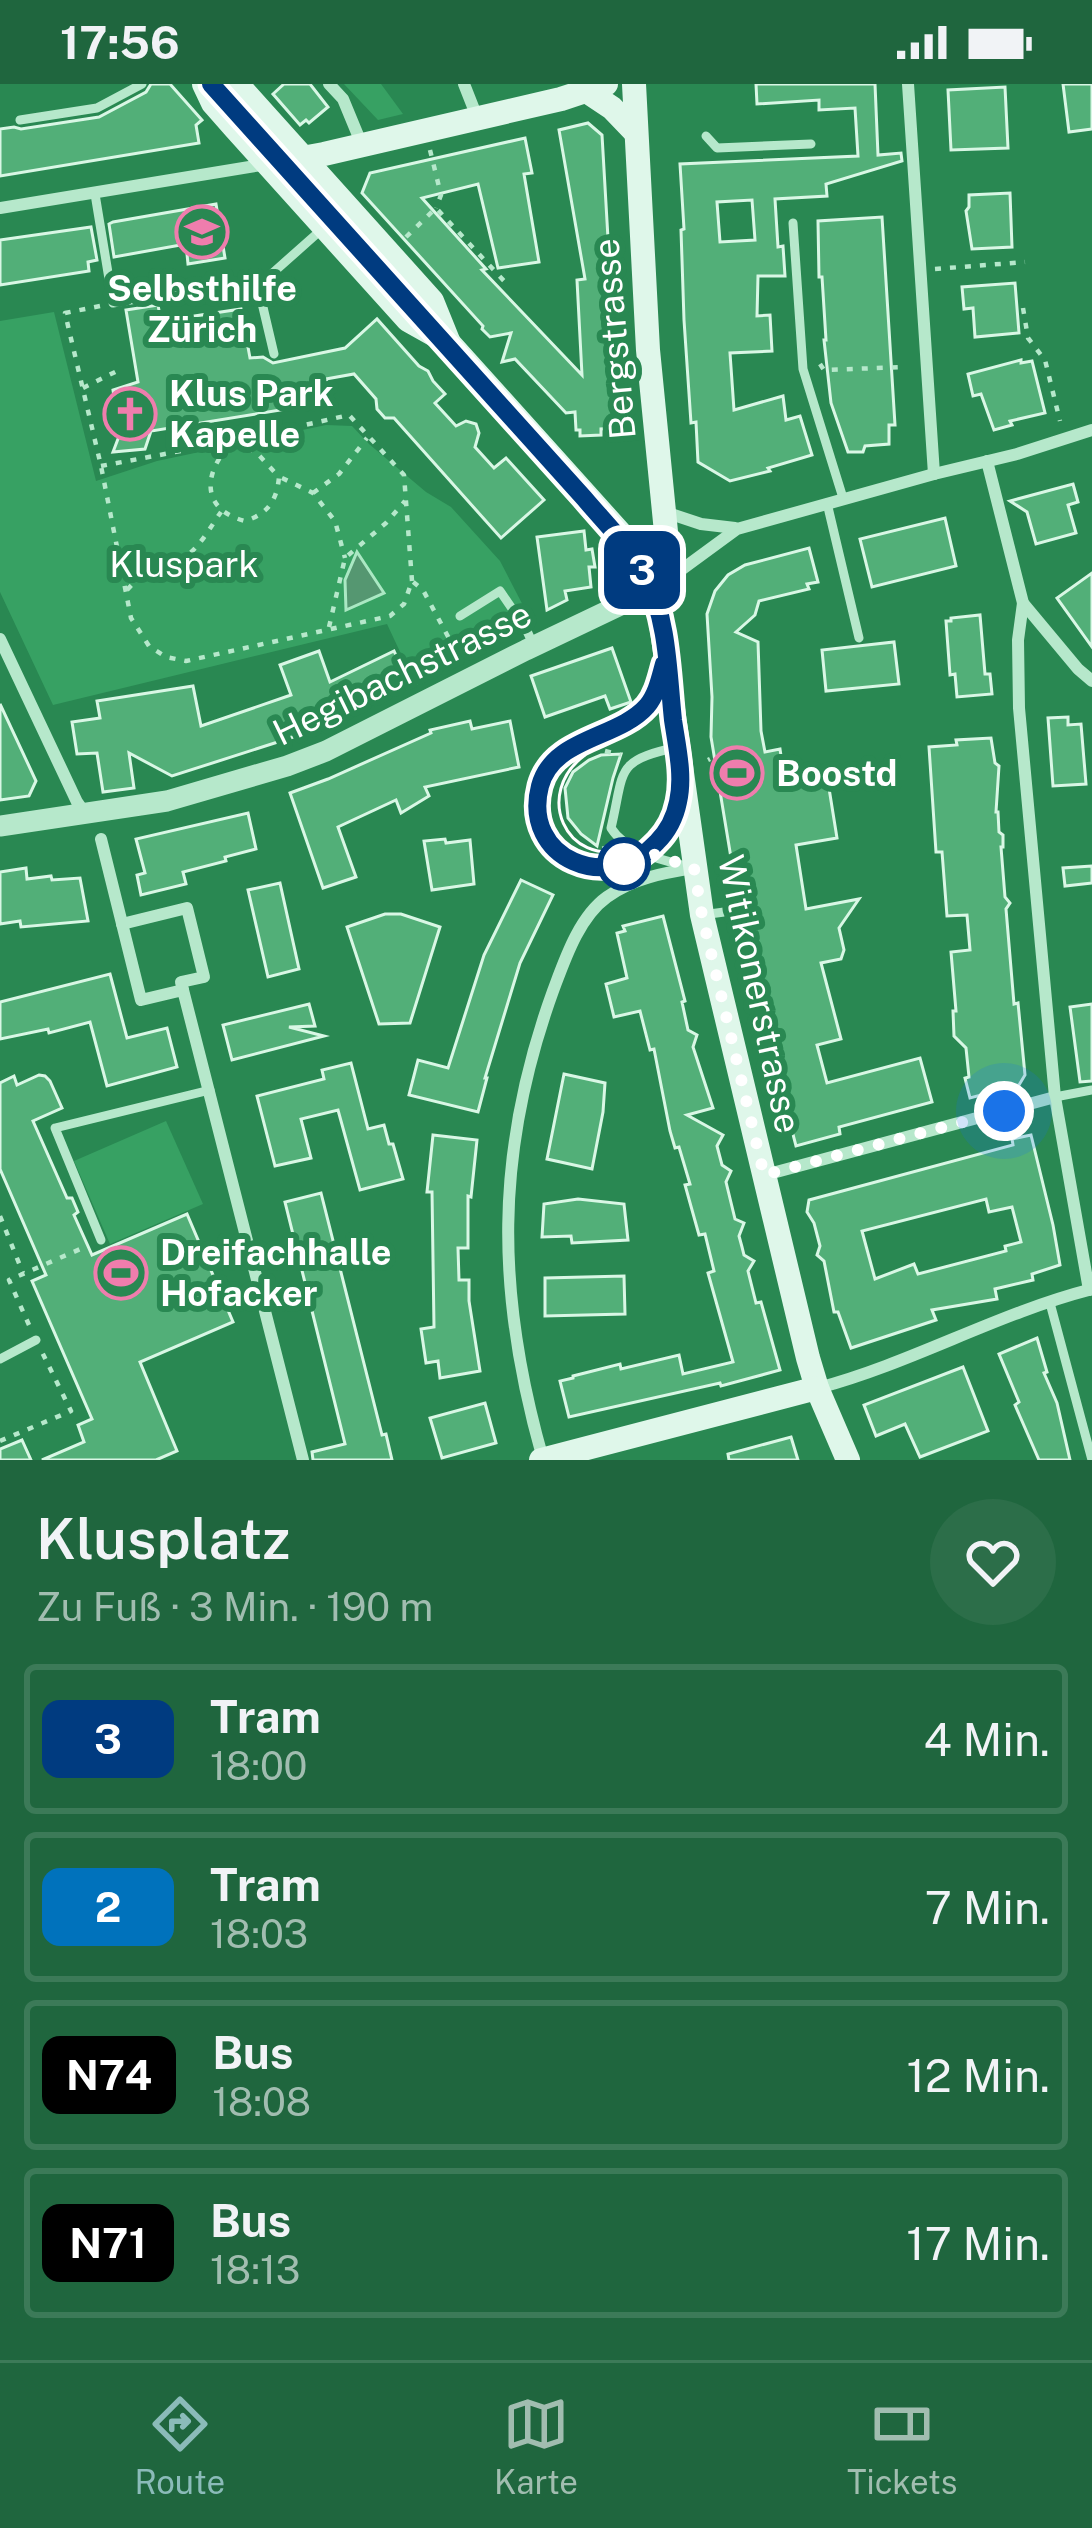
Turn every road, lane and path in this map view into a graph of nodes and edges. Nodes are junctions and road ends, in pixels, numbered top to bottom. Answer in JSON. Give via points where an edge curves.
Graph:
{"nodes":[{"id":1,"x":142,"y":84,"type":"edge"},
{"id":2,"x":204,"y":84,"type":"edge"},
{"id":3,"x":237,"y":84,"type":"edge"},
{"id":4,"x":329,"y":84,"type":"edge"},
{"id":5,"x":464,"y":84,"type":"edge"},
{"id":6,"x":634,"y":84,"type":"edge"},
{"id":7,"x":908,"y":84,"type":"edge"},
{"id":8,"x":597,"y":88,"type":"edge"},
{"id":9,"x":560,"y":92,"type":"edge"},
{"id":10,"x":477,"y":117,"type":"junction"},
{"id":11,"x":20,"y":120,"type":"dead end"},
{"id":12,"x":635,"y":132,"type":"junction"},
{"id":13,"x":706,"y":136,"type":"dead end"},
{"id":14,"x":428,"y":143,"type":"dead end"},
{"id":15,"x":811,"y":144,"type":"dead end"},
{"id":16,"x":362,"y":145,"type":"junction"},
{"id":17,"x":304,"y":158,"type":"junction"},
{"id":18,"x":268,"y":164,"type":"junction"},
{"id":19,"x":95,"y":194,"type":"junction"},
{"id":20,"x":0,"y":208,"type":"edge"},
{"id":21,"x":436,"y":208,"type":"junction"},
{"id":22,"x":794,"y":223,"type":"dead end"},
{"id":23,"x":325,"y":226,"type":"junction"},
{"id":24,"x":388,"y":253,"type":"junction"},
{"id":25,"x":1024,"y":262,"type":"dead end"},
{"id":26,"x":939,"y":268,"type":"dead end"},
{"id":27,"x":505,"y":282,"type":"dead end"},
{"id":28,"x":258,"y":286,"type":"junction"},
{"id":29,"x":112,"y":304,"type":"junction"},
{"id":30,"x":1023,"y":308,"type":"dead end"},
{"id":31,"x":448,"y":344,"type":"junction"},
{"id":32,"x":274,"y":354,"type":"dead end"},
{"id":33,"x":802,"y":354,"type":"junction"},
{"id":34,"x":906,"y":367,"type":"dead end"},
{"id":35,"x":119,"y":370,"type":"dead end"},
{"id":36,"x":83,"y":388,"type":"junction"},
{"id":37,"x":1092,"y":430,"type":"edge"},
{"id":38,"x":368,"y":438,"type":"junction"},
{"id":39,"x":1064,"y":438,"type":"junction"},
{"id":40,"x":234,"y":441,"type":"junction"},
{"id":41,"x":987,"y":461,"type":"junction"},
{"id":42,"x":100,"y":466,"type":"junction"},
{"id":43,"x":934,"y":474,"type":"junction"},
{"id":44,"x":279,"y":477,"type":"junction"},
{"id":45,"x":313,"y":493,"type":"junction"},
{"id":46,"x":843,"y":498,"type":"junction"},
{"id":47,"x":405,"y":501,"type":"junction"},
{"id":48,"x":827,"y":503,"type":"junction"},
{"id":49,"x":221,"y":511,"type":"junction"},
{"id":50,"x":665,"y":512,"type":"junction"},
{"id":51,"x":736,"y":529,"type":"junction"},
{"id":52,"x":345,"y":558,"type":"junction"},
{"id":53,"x":412,"y":581,"type":"junction"},
{"id":54,"x":656,"y":588,"type":"junction"},
{"id":55,"x":127,"y":590,"type":"junction"},
{"id":56,"x":1022,"y":603,"type":"junction"},
{"id":57,"x":460,"y":616,"type":"dead end"},
{"id":58,"x":329,"y":628,"type":"junction"},
{"id":59,"x":859,"y":638,"type":"dead end"},
{"id":60,"x":534,"y":646,"type":"junction"},
{"id":61,"x":2,"y":647,"type":"edge"},
{"id":62,"x":462,"y":662,"type":"dead end"},
{"id":63,"x":1092,"y":681,"type":"edge"},
{"id":64,"x":678,"y":747,"type":"junction"},
{"id":65,"x":559,"y":767,"type":"dead end"},
{"id":66,"x":573,"y":772,"type":"dead end"},
{"id":67,"x":86,"y":814,"type":"junction"},
{"id":68,"x":0,"y":826,"type":"edge"},
{"id":69,"x":100,"y":839,"type":"dead end"},
{"id":70,"x":694,"y":868,"type":"junction"},
{"id":71,"x":739,"y":910,"type":"dead end"},
{"id":72,"x":702,"y":915,"type":"junction"},
{"id":73,"x":122,"y":924,"type":"junction"},
{"id":74,"x":183,"y":990,"type":"junction"},
{"id":75,"x":210,"y":1090,"type":"junction"},
{"id":76,"x":1092,"y":1090,"type":"edge"},
{"id":77,"x":1054,"y":1097,"type":"junction"},
{"id":78,"x":764,"y":1175,"type":"junction"},
{"id":79,"x":0,"y":1216,"type":"edge"},
{"id":80,"x":101,"y":1240,"type":"joint"},
{"id":81,"x":23,"y":1273,"type":"junction"},
{"id":82,"x":1091,"y":1289,"type":"edge"},
{"id":83,"x":1050,"y":1303,"type":"junction"},
{"id":84,"x":36,"y":1340,"type":"junction"},
{"id":85,"x":0,"y":1359,"type":"edge"},
{"id":86,"x":817,"y":1388,"type":"junction"},
{"id":87,"x":0,"y":1441,"type":"edge"},
{"id":88,"x":303,"y":1460,"type":"edge"},
{"id":89,"x":542,"y":1460,"type":"edge"},
{"id":90,"x":848,"y":1460,"type":"edge"},
{"id":91,"x":1092,"y":1460,"type":"edge"}],
"edges":[{"from":1,"to":11,"type":"lane","via":[[97,108]]},
{"from":2,"to":18,"type":"main road"},
{"from":3,"to":17,"type":"main road"},
{"from":4,"to":16,"type":"street","via":[[344,99]]},
{"from":5,"to":10,"type":"street"},
{"from":6,"to":12,"type":"main road","name":"Bergstrasse"},
{"from":7,"to":43,"type":"street"},
{"from":8,"to":9,"type":"main road"},
{"from":8,"to":12,"type":"main road"},
{"from":9,"to":10,"type":"main road"},
{"from":10,"to":16,"type":"main road"},
{"from":12,"to":50,"type":"main road","name":"Bergstrasse"},
{"from":13,"to":15,"type":"lane","via":[[717,148]]},
{"from":14,"to":21,"type":"path","via":[[442,195]]},
{"from":16,"to":17,"type":"main road"},
{"from":17,"to":18,"type":"main road"},
{"from":17,"to":24,"type":"main road"},
{"from":18,"to":19,"type":"street"},
{"from":18,"to":23,"type":"main road"},
{"from":19,"to":20,"type":"street"},
{"from":19,"to":29,"type":"lane"},
{"from":21,"to":24,"type":"path"},
{"from":21,"to":27,"type":"path"},
{"from":22,"to":33,"type":"lane"},
{"from":23,"to":28,"type":"lane"},
{"from":23,"to":31,"type":"main road","via":[[408,320]]},
{"from":24,"to":31,"type":"main road","via":[[432,302]]},
{"from":25,"to":26,"type":"path"},
{"from":28,"to":29,"type":"lane"},
{"from":28,"to":32,"type":"lane"},
{"from":29,"to":36,"type":"path","via":[[65,313]]},
{"from":30,"to":39,"type":"path"},
{"from":31,"to":54,"type":"main road","via":[[620,533]]},
{"from":33,"to":34,"type":"path","via":[[813,353],[824,370]]},
{"from":33,"to":46,"type":"lane"},
{"from":35,"to":36,"type":"path"},
{"from":36,"to":42,"type":"path"},
{"from":37,"to":39,"type":"street","name":"Hegibachstrasse"},
{"from":38,"to":40,"type":"path","via":[[349,415]]},
{"from":38,"to":45,"type":"path"},
{"from":38,"to":47,"type":"path","via":[[404,475]]},
{"from":39,"to":41,"type":"street","name":"Hegibachstrasse"},
{"from":40,"to":42,"type":"path"},
{"from":40,"to":44,"type":"path"},
{"from":40,"to":49,"type":"path","via":[[211,478]]},
{"from":41,"to":43,"type":"street","name":"Hegibachstrasse"},
{"from":41,"to":56,"type":"street"},
{"from":42,"to":55,"type":"path"},
{"from":43,"to":46,"type":"street","name":"Hegibachstrasse"},
{"from":44,"to":45,"type":"path"},
{"from":44,"to":49,"type":"path","via":[[266,511],[245,521]]},
{"from":45,"to":52,"type":"path","via":[[334,521]]},
{"from":46,"to":48,"type":"street","name":"Hegibachstrasse"},
{"from":47,"to":52,"type":"path"},
{"from":47,"to":53,"type":"path"},
{"from":48,"to":51,"type":"street","name":"Hegibachstrasse"},
{"from":48,"to":59,"type":"lane"},
{"from":49,"to":55,"type":"path","via":[[188,555],[156,566]]},
{"from":50,"to":51,"type":"street","name":"Hegibachstrasse"},
{"from":50,"to":54,"type":"main road","name":"Bergstrasse"},
{"from":51,"to":54,"type":"street","name":"Hegibachstrasse"},
{"from":52,"to":58,"type":"path"},
{"from":53,"to":58,"type":"path","via":[[389,616]]},
{"from":53,"to":62,"type":"path"},
{"from":54,"to":60,"type":"street","name":"Hegibachstrasse"},
{"from":54,"to":64,"type":"main road","name":"Witikonerstrasse"},
{"from":55,"to":58,"type":"path","via":[[131,618],[149,646],[186,662]]},
{"from":56,"to":63,"type":"street"},
{"from":56,"to":77,"type":"street","via":[[1018,708]]},
{"from":57,"to":60,"type":"lane","via":[[500,591]]},
{"from":60,"to":67,"type":"street","name":"Hegibachstrasse","via":[[287,766]]},
{"from":61,"to":67,"type":"street"},
{"from":64,"to":70,"type":"main road","name":"Witikonerstrasse"},
{"from":64,"to":70,"type":"lane","via":[[625,768],[611,828],[631,847]]},
{"from":65,"to":66,"type":"path"},
{"from":67,"to":68,"type":"street","name":"Hegibachstrasse"},
{"from":69,"to":73,"type":"street"},
{"from":70,"to":72,"type":"main road","name":"Witikonerstrasse"},
{"from":70,"to":89,"type":"street","via":[[643,878],[594,909],[569,952],[525,1085],[507,1258]]},
{"from":71,"to":72,"type":"lane"},
{"from":72,"to":78,"type":"main road","name":"Witikonerstrasse"},
{"from":73,"to":74,"type":"street","via":[[141,1000]]},
{"from":73,"to":74,"type":"street","via":[[187,908],[204,977],[181,982]]},
{"from":74,"to":75,"type":"street"},
{"from":75,"to":80,"type":"lane","via":[[55,1128]]},
{"from":75,"to":88,"type":"street"},
{"from":76,"to":77,"type":"lane"},
{"from":77,"to":78,"type":"street"},
{"from":77,"to":82,"type":"street"},
{"from":78,"to":86,"type":"main road","name":"Witikonerstrasse"},
{"from":79,"to":81,"type":"path"},
{"from":80,"to":81,"type":"path"},
{"from":81,"to":84,"type":"path","via":[[9,1280]]},
{"from":82,"to":83,"type":"street"},
{"from":83,"to":86,"type":"street"},
{"from":83,"to":91,"type":"lane"},
{"from":84,"to":85,"type":"lane"},
{"from":84,"to":87,"type":"path","via":[[71,1411]]},
{"from":86,"to":89,"type":"main road"},
{"from":86,"to":90,"type":"main road","name":"Witikonerstrasse"}]}
